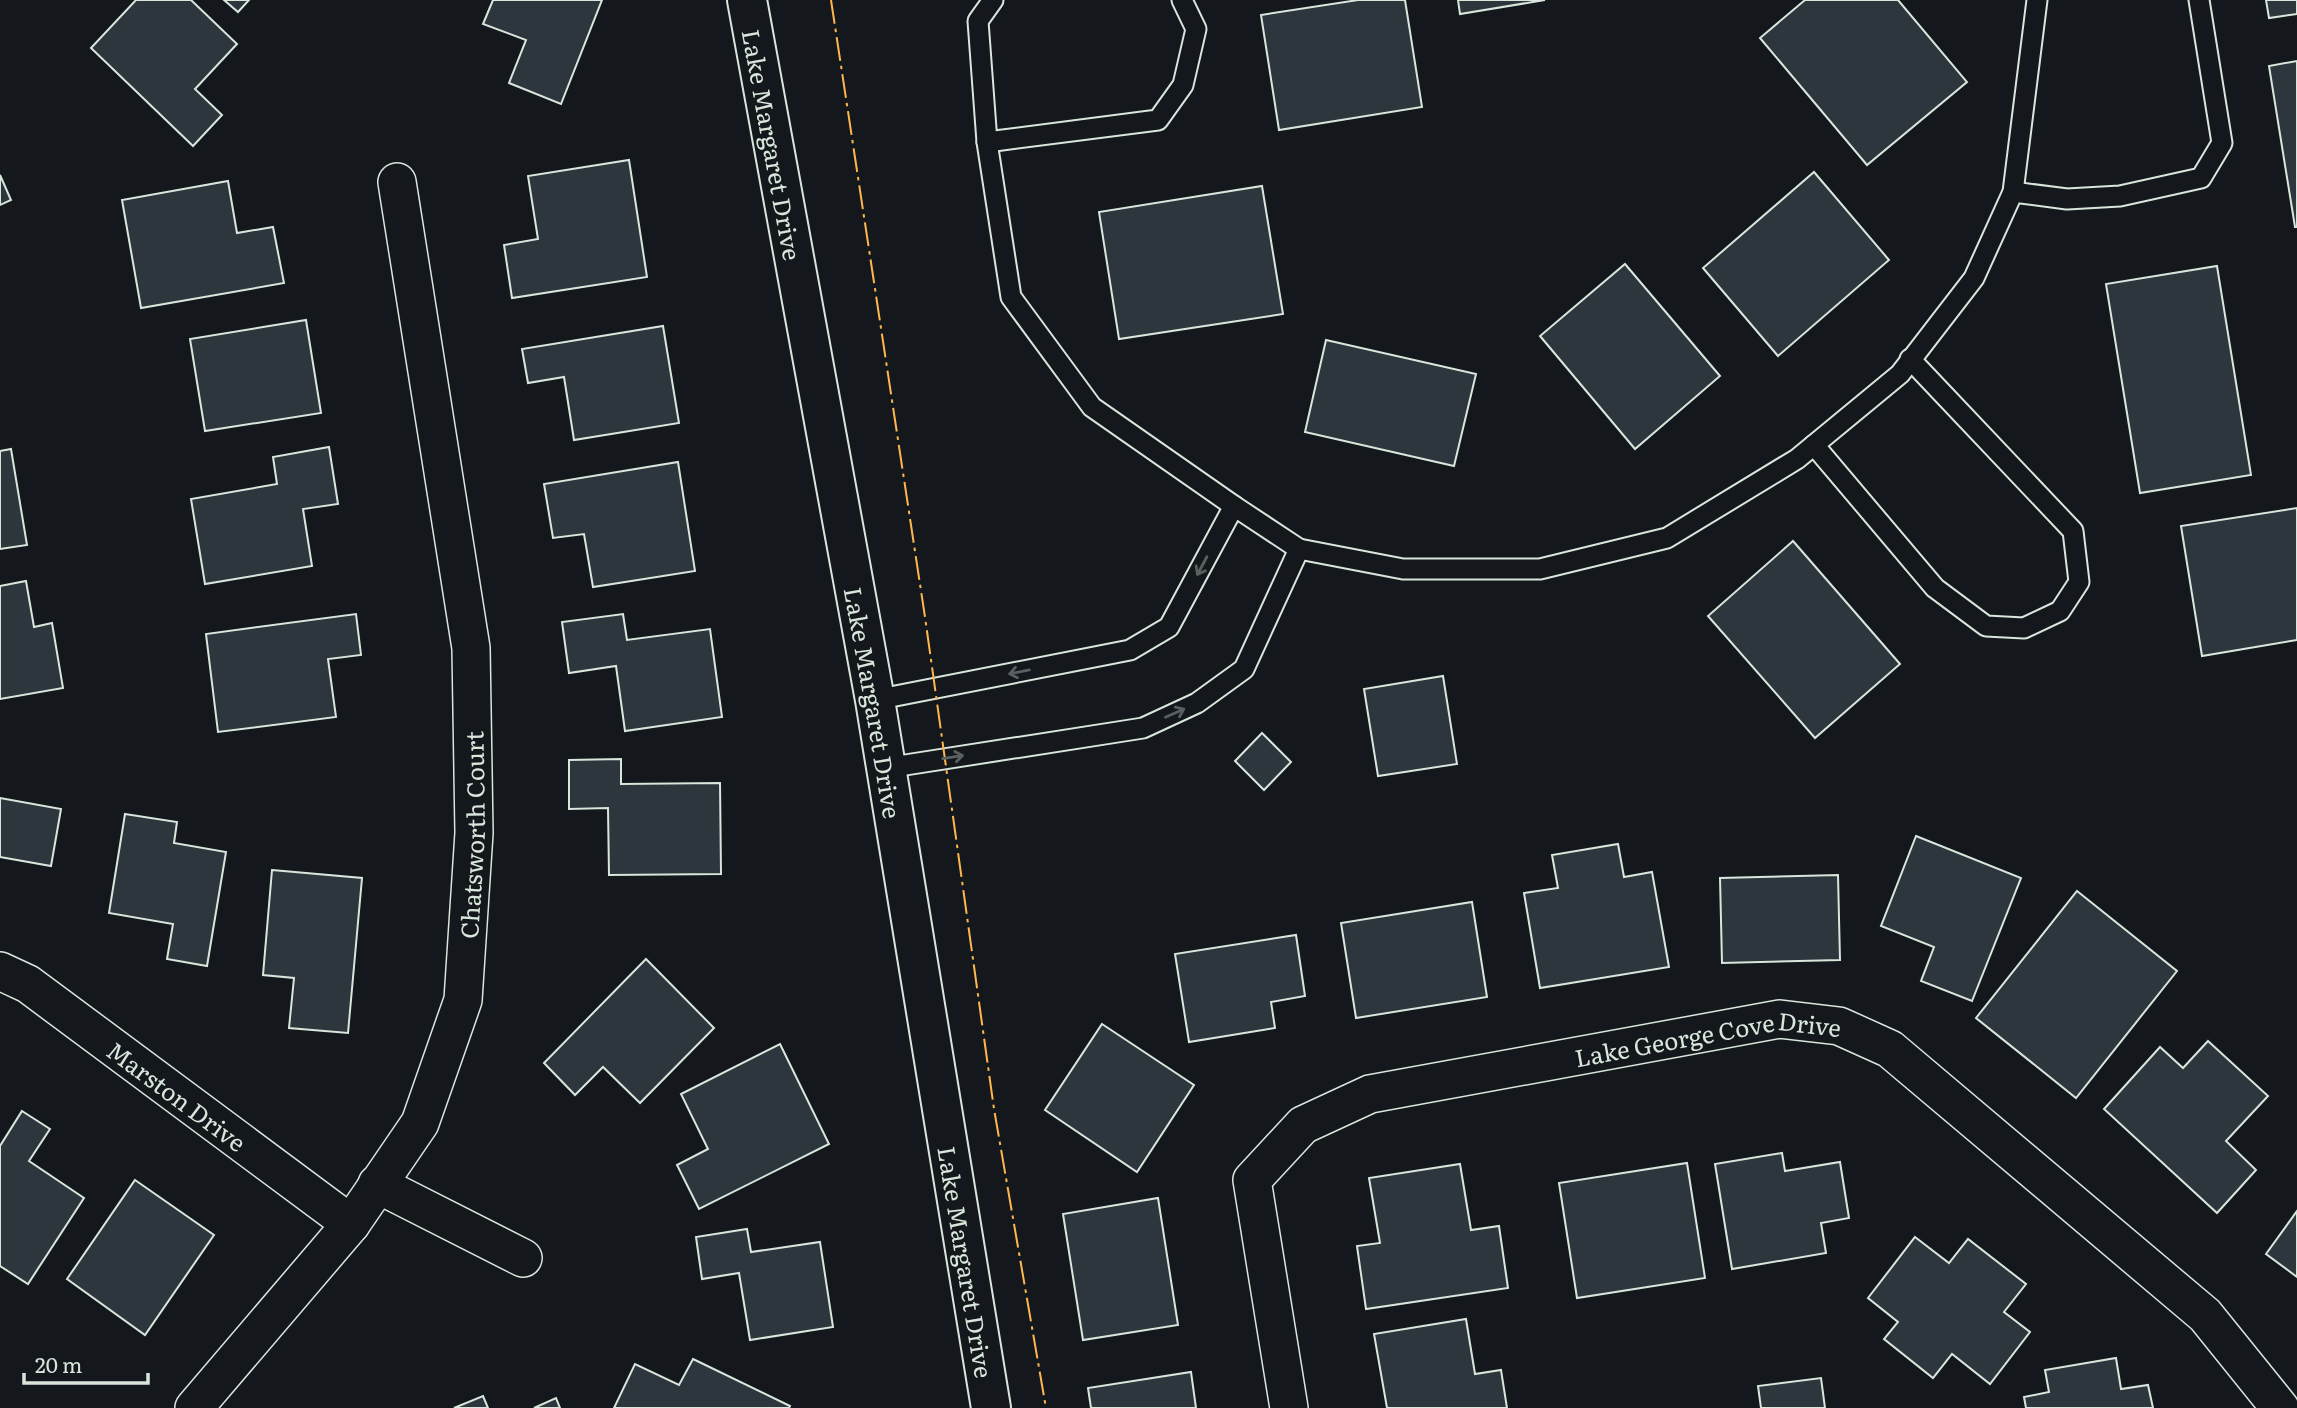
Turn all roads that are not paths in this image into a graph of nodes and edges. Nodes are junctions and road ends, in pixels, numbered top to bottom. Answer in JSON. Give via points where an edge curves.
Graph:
{"nodes":[{"id":1,"x":747,"y":0,"type":"edge"},
{"id":2,"x":993,"y":0,"type":"edge"},
{"id":3,"x":1182,"y":0,"type":"edge"},
{"id":4,"x":2038,"y":0,"type":"edge"},
{"id":5,"x":2199,"y":0,"type":"edge"},
{"id":6,"x":987,"y":142,"type":"junction"},
{"id":7,"x":397,"y":183,"type":"dead end"},
{"id":8,"x":2013,"y":192,"type":"junction"},
{"id":9,"x":1910,"y":359,"type":"junction"},
{"id":10,"x":1814,"y":445,"type":"junction"},
{"id":11,"x":1234,"y":506,"type":"junction"},
{"id":12,"x":1299,"y":549,"type":"junction"},
{"id":13,"x":875,"y":700,"type":"junction"},
{"id":14,"x":886,"y":768,"type":"junction"},
{"id":15,"x":0,"y":971,"type":"edge"},
{"id":16,"x":377,"y":1184,"type":"junction"},
{"id":17,"x":351,"y":1224,"type":"junction"},
{"id":18,"x":523,"y":1258,"type":"dead end"},
{"id":19,"x":194,"y":1408,"type":"edge"},
{"id":20,"x":991,"y":1408,"type":"edge"},
{"id":21,"x":1289,"y":1408,"type":"edge"},
{"id":22,"x":2280,"y":1408,"type":"edge"}],
"edges":[{"from":1,"to":13,"type":"street","name":"Lake Margaret Drive"},
{"from":2,"to":6,"type":"lane","via":[[978,21]]},
{"from":3,"to":6,"type":"lane","via":[[1196,29],[1184,85],[1158,120]]},
{"from":4,"to":8,"type":"lane"},
{"from":5,"to":8,"type":"lane","via":[[2222,142],[2201,178],[2120,196],[2067,199]]},
{"from":6,"to":11,"type":"lane","via":[[1012,297],[1092,407]]},
{"from":7,"to":16,"type":"street","name":"Chatsworth Court","via":[[471,648],[474,833],[463,1000],[420,1123]]},
{"from":8,"to":9,"type":"lane","via":[[1974,278]]},
{"from":9,"to":10,"type":"lane","via":[[1899,374]]},
{"from":9,"to":10,"type":"lane","via":[[2073,531],[2079,582],[2060,611],[2024,628],[1986,626],[1935,588]]},
{"from":10,"to":12,"type":"lane","via":[[1797,460],[1667,538],[1540,569],[1403,569]]},
{"from":11,"to":12,"type":"lane"},
{"from":11,"to":13,"type":"lane","one_way":true,"via":[[1169,628],[1130,650]]},
{"from":14,"to":12,"type":"lane","one_way":true,"via":[[1143,727],[1197,703],[1244,669]]},
{"from":13,"to":14,"type":"street","name":"Lake Margaret Drive"},
{"from":14,"to":20,"type":"street","name":"Lake Margaret Drive"},
{"from":15,"to":17,"type":"street","name":"Marston Drive","via":[[28,984]]},
{"from":16,"to":17,"type":"street","name":"Chatsworth Court"},
{"from":16,"to":18,"type":"street"},
{"from":17,"to":19,"type":"street","name":"Chatsworth Court"},
{"from":21,"to":22,"type":"street","name":"Lake George Cove Drive","via":[[1252,1180],[1303,1125],[1370,1094],[1780,1019],[1839,1026],[1890,1049],[2205,1315]]}]}
